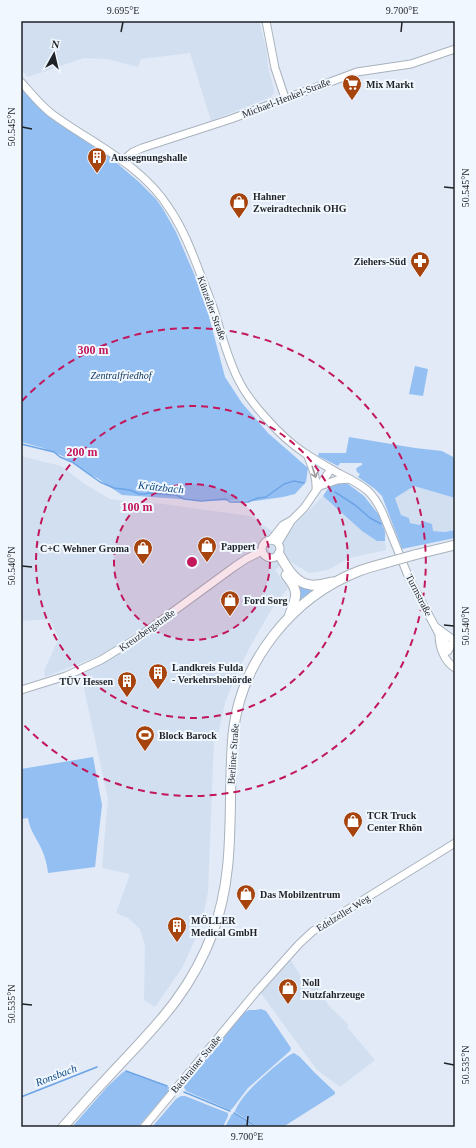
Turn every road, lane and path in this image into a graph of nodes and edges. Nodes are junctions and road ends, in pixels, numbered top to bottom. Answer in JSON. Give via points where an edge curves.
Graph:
{"nodes":[{"id":1,"x":266,"y":21,"type":"edge"},
{"id":2,"x":455,"y":49,"type":"edge"},
{"id":3,"x":21,"y":82,"type":"edge"},
{"id":4,"x":286,"y":98,"type":"junction"},
{"id":5,"x":122,"y":161,"type":"junction"},
{"id":6,"x":306,"y":454,"type":"junction"},
{"id":7,"x":331,"y":469,"type":"junction"},
{"id":8,"x":350,"y":479,"type":"junction"},
{"id":9,"x":318,"y":488,"type":"junction"},
{"id":10,"x":394,"y":540,"type":"joint"},
{"id":11,"x":274,"y":541,"type":"junction"},
{"id":12,"x":455,"y":545,"type":"edge"},
{"id":13,"x":445,"y":548,"type":"junction"},
{"id":14,"x":455,"y":550,"type":"edge"},
{"id":15,"x":262,"y":551,"type":"junction"},
{"id":16,"x":276,"y":556,"type":"junction"},
{"id":17,"x":338,"y":581,"type":"junction"},
{"id":18,"x":288,"y":619,"type":"junction"},
{"id":19,"x":436,"y":627,"type":"junction"},
{"id":20,"x":439,"y":634,"type":"junction"},
{"id":21,"x":455,"y":641,"type":"edge"},
{"id":22,"x":449,"y":649,"type":"junction"},
{"id":23,"x":455,"y":663,"type":"edge"},
{"id":24,"x":455,"y":668,"type":"edge"},
{"id":25,"x":21,"y":690,"type":"edge"},
{"id":26,"x":455,"y":843,"type":"edge"},
{"id":27,"x":248,"y":1002,"type":"joint"},
{"id":28,"x":62,"y":1127,"type":"edge"},
{"id":29,"x":144,"y":1127,"type":"edge"}],
"edges":[{"from":1,"to":4,"type":"main road","via":[[275,68]]},
{"from":2,"to":4,"type":"main road","name":"Michael-Henkel-Straße","via":[[405,66],[357,72]]},
{"from":3,"to":5,"type":"main road","name":"Künzeller Straße","via":[[52,114]]},
{"from":4,"to":5,"type":"main road","name":"Michael-Henkel-Straße","via":[[142,148]]},
{"from":5,"to":6,"type":"main road","name":"Künzeller Straße","via":[[156,191],[178,223],[207,290],[234,370],[245,391],[277,430]]},
{"from":6,"to":7,"type":"main road","name":"Künzeller Straße"},
{"from":6,"to":9,"type":"main road","one_way":true,"via":[[315,472]]},
{"from":7,"to":8,"type":"main road","name":"Künzeller Straße"},
{"from":7,"to":9,"type":"main road","name":"Kreuzbergstraße"},
{"from":8,"to":9,"type":"main road","via":[[337,480]]},
{"from":8,"to":10,"type":"main road","name":"Künzeller Straße","via":[[364,487],[376,500]]},
{"from":9,"to":11,"type":"main road","name":"Kreuzbergstraße","via":[[304,508]]},
{"from":10,"to":19,"type":"main road","name":"Turmstraße","via":[[410,578]]},
{"from":11,"to":15,"type":"main road","name":"Kreuzbergstraße","via":[[264,542]]},
{"from":11,"to":16,"type":"main road","via":[[280,548]]},
{"from":12,"to":13,"type":"highway","name":"Berliner Straße"},
{"from":13,"to":14,"type":"highway"},
{"from":13,"to":17,"type":"highway","name":"Berliner Straße","bridge":true,"via":[[360,570]]},
{"from":15,"to":16,"type":"main road","via":[[265,556]]},
{"from":15,"to":25,"type":"main road","name":"Kreuzbergstraße","via":[[234,567],[137,638],[101,660],[66,676]]},
{"from":16,"to":17,"type":"highway","via":[[302,583],[313,585]]},
{"from":16,"to":18,"type":"highway","via":[[296,592],[296,600]]},
{"from":17,"to":18,"type":"highway","name":"Berliner Straße"},
{"from":18,"to":28,"type":"highway","name":"Berliner Straße","via":[[258,659],[237,711],[233,734],[228,861],[224,891],[217,920],[198,967],[171,1008],[151,1032]]},
{"from":19,"to":20,"type":"main road","name":"Turmstraße"},
{"from":19,"to":21,"type":"main road"},
{"from":20,"to":22,"type":"main road","name":"Turmstraße"},
{"from":20,"to":24,"type":"main road","via":[[445,658]]},
{"from":21,"to":22,"type":"main road"},
{"from":22,"to":23,"type":"main road","name":"Turmstraße","via":[[448,654]]},
{"from":26,"to":27,"type":"main road","name":"Edelzeller Weg","via":[[313,931]]},
{"from":27,"to":29,"type":"main road","name":"Bachrainer Straße"}]}
